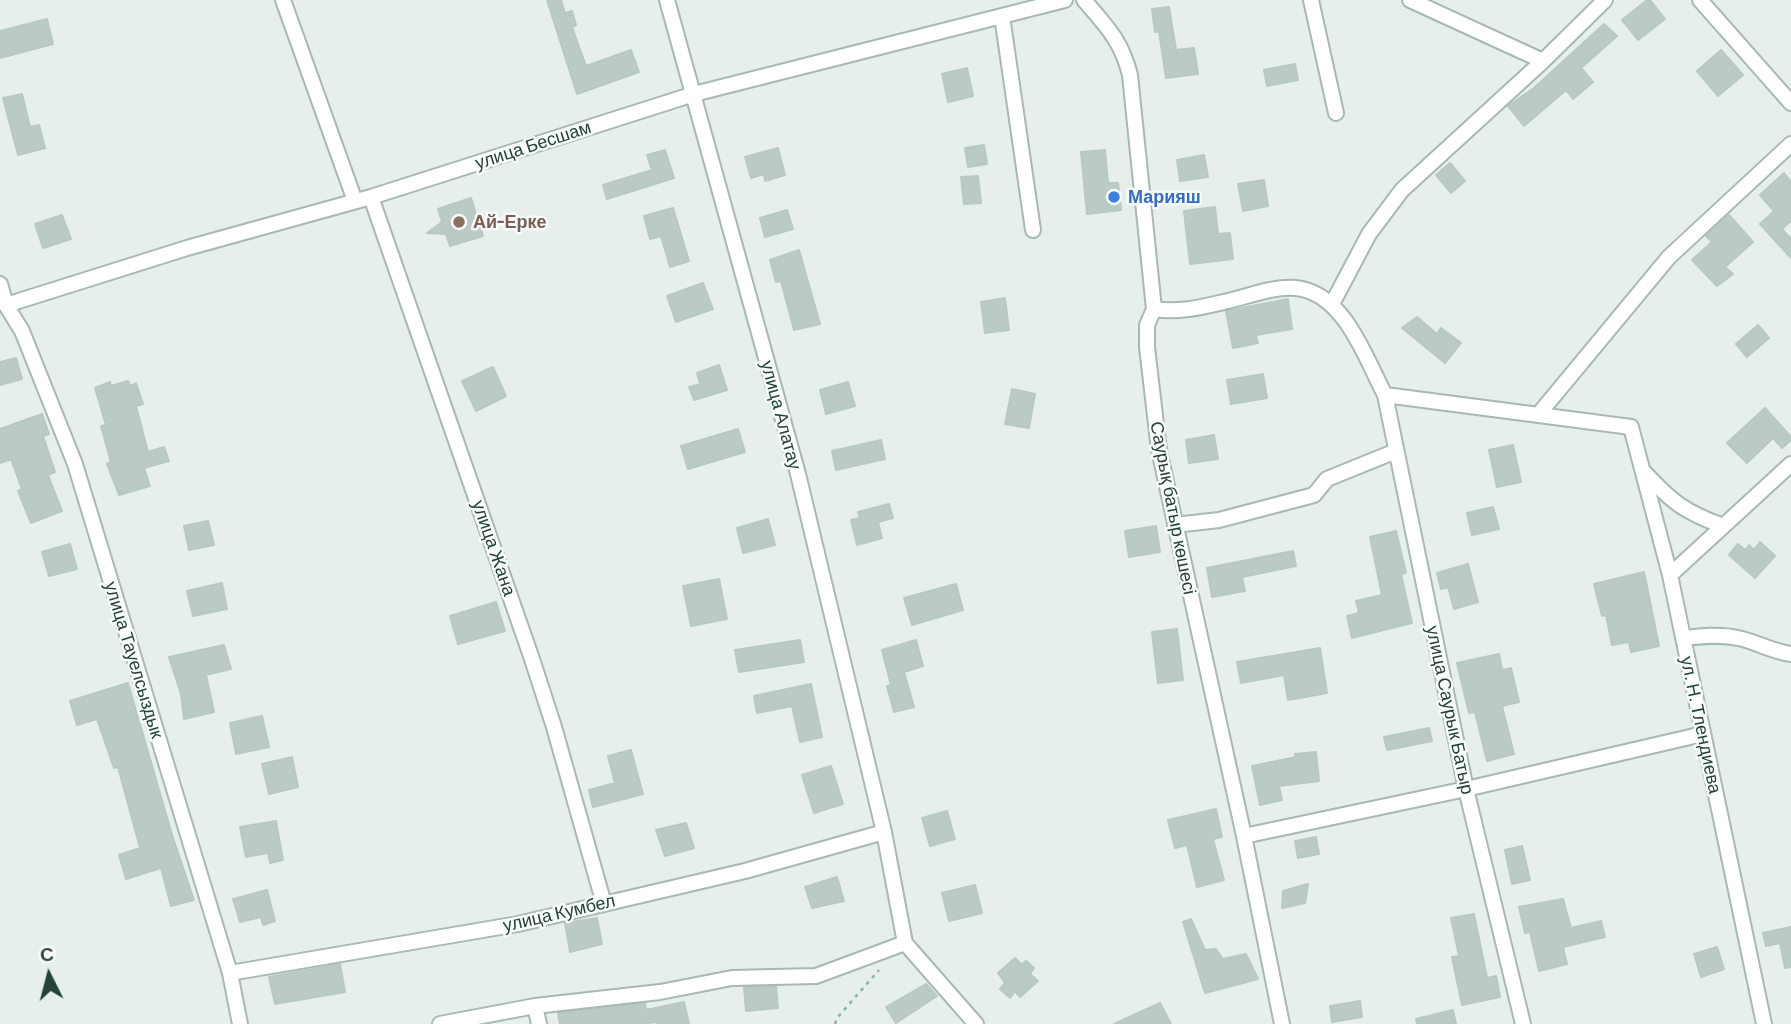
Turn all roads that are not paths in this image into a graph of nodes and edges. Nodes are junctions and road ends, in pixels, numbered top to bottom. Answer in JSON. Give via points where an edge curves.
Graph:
{"nodes":[{"id":1,"x":283,"y":0,"type":"edge"},
{"id":2,"x":667,"y":0,"type":"edge"},
{"id":3,"x":1065,"y":0,"type":"edge"},
{"id":4,"x":1084,"y":0,"type":"edge"},
{"id":5,"x":1311,"y":0,"type":"edge"},
{"id":6,"x":1410,"y":0,"type":"edge"},
{"id":7,"x":1605,"y":0,"type":"edge"},
{"id":8,"x":1700,"y":0,"type":"edge"},
{"id":9,"x":1002,"y":16,"type":"junction"},
{"id":10,"x":1543,"y":61,"type":"junction"},
{"id":11,"x":694,"y":94,"type":"junction"},
{"id":12,"x":1791,"y":103,"type":"edge"},
{"id":13,"x":1336,"y":113,"type":"dead end"},
{"id":14,"x":1791,"y":144,"type":"edge"},
{"id":15,"x":371,"y":197,"type":"junction"},
{"id":16,"x":355,"y":201,"type":"junction"},
{"id":17,"x":1033,"y":230,"type":"dead end"},
{"id":18,"x":0,"y":284,"type":"edge"},
{"id":19,"x":1332,"y":304,"type":"junction"},
{"id":20,"x":3,"y":309,"type":"edge"},
{"id":21,"x":1154,"y":309,"type":"junction"},
{"id":22,"x":1385,"y":394,"type":"junction"},
{"id":23,"x":1538,"y":415,"type":"junction"},
{"id":24,"x":1396,"y":451,"type":"junction"},
{"id":25,"x":1791,"y":464,"type":"edge"},
{"id":26,"x":1642,"y":469,"type":"junction"},
{"id":27,"x":1175,"y":524,"type":"junction"},
{"id":28,"x":1723,"y":526,"type":"junction"},
{"id":29,"x":1670,"y":575,"type":"junction"},
{"id":30,"x":1683,"y":638,"type":"junction"},
{"id":31,"x":1791,"y":654,"type":"edge"},
{"id":32,"x":1703,"y":734,"type":"junction"},
{"id":33,"x":1466,"y":789,"type":"junction"},
{"id":34,"x":884,"y":832,"type":"junction"},
{"id":35,"x":1244,"y":836,"type":"junction"},
{"id":36,"x":604,"y":904,"type":"junction"},
{"id":37,"x":905,"y":943,"type":"junction"},
{"id":38,"x":230,"y":974,"type":"junction"},
{"id":39,"x":535,"y":1006,"type":"junction"},
{"id":40,"x":240,"y":1024,"type":"edge"},
{"id":41,"x":440,"y":1024,"type":"edge"},
{"id":42,"x":539,"y":1024,"type":"edge"},
{"id":43,"x":976,"y":1024,"type":"edge"},
{"id":44,"x":1282,"y":1024,"type":"edge"},
{"id":45,"x":1523,"y":1024,"type":"edge"},
{"id":46,"x":1765,"y":1024,"type":"edge"}],
"edges":[{"from":1,"to":16,"type":"street"},
{"from":2,"to":11,"type":"street","name":"улица Алатау"},
{"from":3,"to":9,"type":"street","name":"улица Бесшам"},
{"from":4,"to":21,"type":"street","name":"Саурық батыр көшесі","via":[[1125,53],[1130,75]]},
{"from":5,"to":13,"type":"street"},
{"from":6,"to":10,"type":"street"},
{"from":7,"to":10,"type":"street"},
{"from":8,"to":12,"type":"street"},
{"from":9,"to":11,"type":"street","name":"улица Бесшам"},
{"from":9,"to":17,"type":"street"},
{"from":10,"to":19,"type":"street","via":[[1402,190],[1370,234]]},
{"from":11,"to":15,"type":"street","name":"улица Бесшам"},
{"from":11,"to":34,"type":"street","name":"улица Алатау","via":[[798,474]]},
{"from":14,"to":23,"type":"street","via":[[1669,257]]},
{"from":15,"to":16,"type":"street","name":"улица Бесшам"},
{"from":15,"to":36,"type":"street","name":"улица Жана","via":[[532,659]]},
{"from":16,"to":20,"type":"street","name":"улица Бесшам","via":[[187,248]]},
{"from":18,"to":20,"type":"street","name":"улица Тауелсыздык"},
{"from":19,"to":21,"type":"street","via":[[1297,288],[1191,310]]},
{"from":19,"to":22,"type":"street","name":"улица Саурык Батыр","via":[[1346,320]]},
{"from":20,"to":38,"type":"street","name":"улица Тауелсыздык","via":[[22,331],[75,464]]},
{"from":21,"to":27,"type":"street","name":"Саурық батыр көшесі","via":[[1147,325],[1147,347],[1158,450]]},
{"from":22,"to":23,"type":"street"},
{"from":22,"to":24,"type":"street","name":"улица Саурык Батыр"},
{"from":23,"to":26,"type":"street","name":"ул. Н. Тлендиева","via":[[1631,427]]},
{"from":24,"to":27,"type":"street","via":[[1327,480],[1314,495],[1219,520]]},
{"from":24,"to":33,"type":"street","name":"улица Саурык Батыр"},
{"from":25,"to":28,"type":"street"},
{"from":26,"to":28,"type":"street","via":[[1692,515]]},
{"from":26,"to":29,"type":"street","name":"ул. Н. Тлендиева"},
{"from":27,"to":35,"type":"street","name":"Саурық батыр көшесі"},
{"from":28,"to":29,"type":"street"},
{"from":29,"to":30,"type":"street","name":"ул. Н. Тлендиева"},
{"from":30,"to":31,"type":"street","via":[[1738,638]]},
{"from":30,"to":32,"type":"street","name":"ул. Н. Тлендиева"},
{"from":32,"to":33,"type":"street"},
{"from":32,"to":46,"type":"street","name":"ул. Н. Тлендиева"},
{"from":33,"to":35,"type":"street"},
{"from":33,"to":45,"type":"street","name":"улица Саурык Батыр"},
{"from":34,"to":36,"type":"street","name":"улица Кумбел"},
{"from":34,"to":37,"type":"street","name":"улица Алатау"},
{"from":35,"to":44,"type":"street","name":"Саурық батыр көшесі"},
{"from":36,"to":38,"type":"street","name":"улица Кумбел","via":[[518,924]]},
{"from":37,"to":39,"type":"street","via":[[816,976],[732,978],[660,992]]},
{"from":37,"to":43,"type":"street"},
{"from":38,"to":40,"type":"street","name":"улица Тауелсыздык"},
{"from":39,"to":41,"type":"street"},
{"from":39,"to":42,"type":"street"}]}
